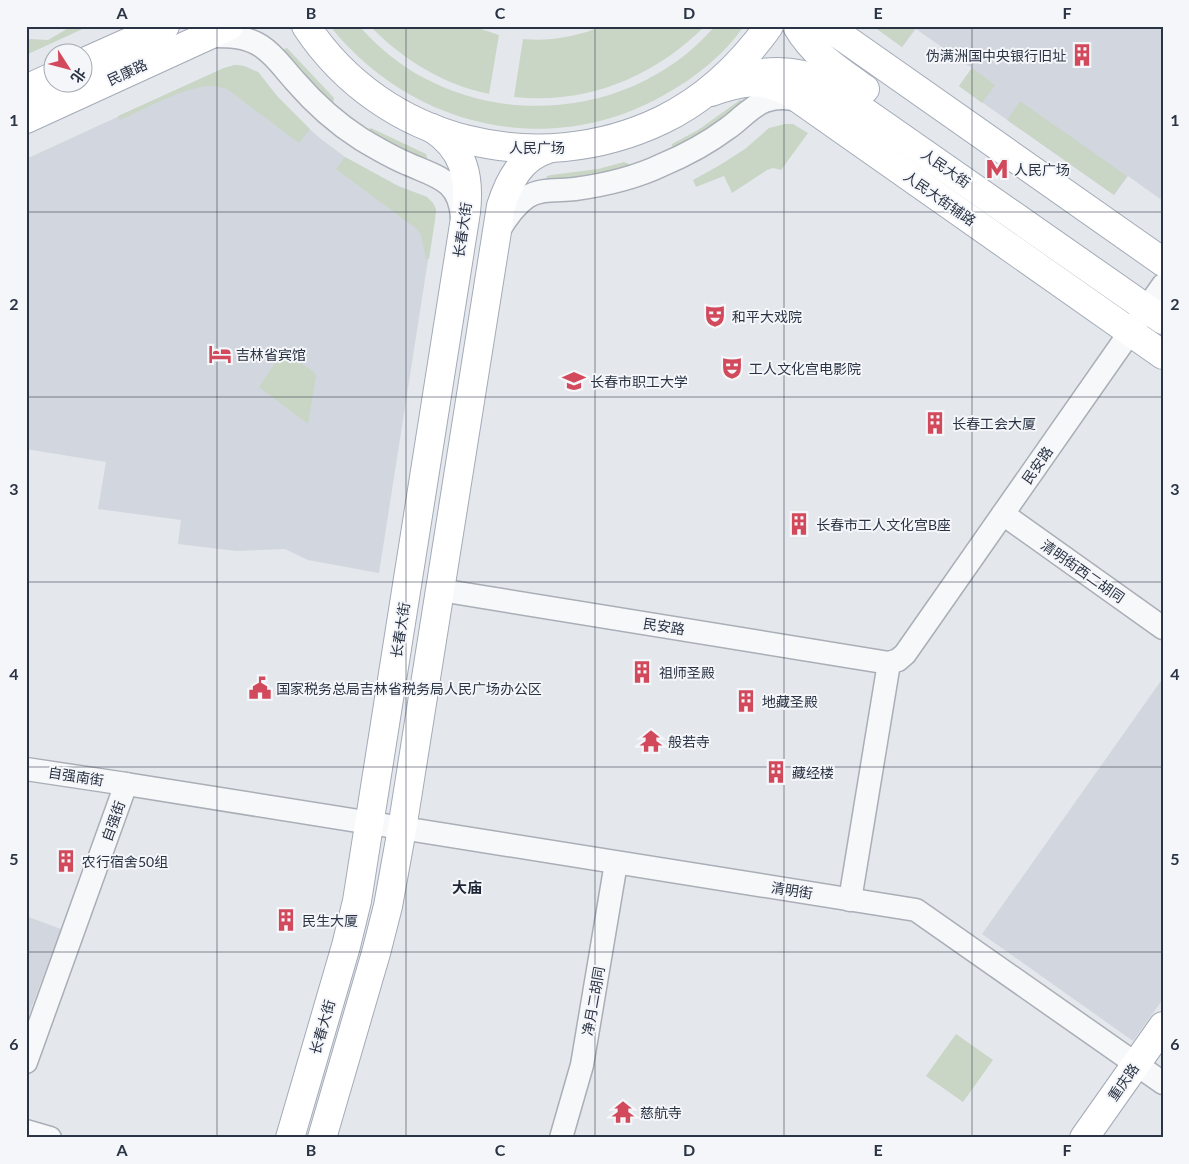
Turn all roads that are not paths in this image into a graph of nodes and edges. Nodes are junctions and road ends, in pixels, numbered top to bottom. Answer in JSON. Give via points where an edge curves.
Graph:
{"nodes":[{"id":1,"x":165,"y":26,"type":"edge"},
{"id":2,"x":769,"y":26,"type":"edge"},
{"id":3,"x":797,"y":26,"type":"edge"},
{"id":4,"x":827,"y":26,"type":"edge"},
{"id":5,"x":836,"y":26,"type":"edge"},
{"id":6,"x":303,"y":29,"type":"edge"},
{"id":7,"x":217,"y":31,"type":"edge"},
{"id":8,"x":855,"y":46,"type":"junction"},
{"id":9,"x":92,"y":59,"type":"edge"},
{"id":10,"x":42,"y":82,"type":"edge"},
{"id":11,"x":26,"y":89,"type":"edge"},
{"id":12,"x":709,"y":90,"type":"junction"},
{"id":13,"x":811,"y":107,"type":"junction"},
{"id":14,"x":26,"y":119,"type":"edge"},
{"id":15,"x":432,"y":128,"type":"junction"},
{"id":16,"x":548,"y":149,"type":"junction"},
{"id":17,"x":463,"y":230,"type":"junction"},
{"id":18,"x":495,"y":238,"type":"junction"},
{"id":19,"x":1163,"y":262,"type":"edge"},
{"id":20,"x":1158,"y":301,"type":"edge"},
{"id":21,"x":1130,"y":332,"type":"junction"},
{"id":22,"x":1163,"y":355,"type":"edge"},
{"id":23,"x":1003,"y":514,"type":"junction"},
{"id":24,"x":440,"y":590,"type":"junction"},
{"id":25,"x":1163,"y":628,"type":"edge"},
{"id":26,"x":889,"y":663,"type":"junction"},
{"id":27,"x":26,"y":769,"type":"edge"},
{"id":28,"x":126,"y":784,"type":"junction"},
{"id":29,"x":370,"y":823,"type":"junction"},
{"id":30,"x":402,"y":829,"type":"junction"},
{"id":31,"x":616,"y":863,"type":"junction"},
{"id":32,"x":850,"y":900,"type":"junction"},
{"id":33,"x":1163,"y":1026,"type":"edge"},
{"id":34,"x":26,"y":1062,"type":"edge"},
{"id":35,"x":1136,"y":1064,"type":"junction"},
{"id":36,"x":1163,"y":1083,"type":"edge"},
{"id":37,"x":26,"y":1130,"type":"edge"},
{"id":38,"x":50,"y":1138,"type":"edge"},
{"id":39,"x":290,"y":1138,"type":"edge"},
{"id":40,"x":322,"y":1138,"type":"edge"},
{"id":41,"x":561,"y":1138,"type":"edge"},
{"id":42,"x":1084,"y":1138,"type":"edge"}],
"edges":[{"from":1,"to":9,"type":"main road","name":"民康路"},
{"from":2,"to":12,"type":"main road","name":"人民广场","via":[[741,61]]},
{"from":3,"to":20,"type":"main road","name":"人民大街","via":[[813,49],[840,71]]},
{"from":4,"to":8,"type":"main road"},
{"from":5,"to":8,"type":"street"},
{"from":6,"to":15,"type":"main road","name":"人民广场","via":[[362,88],[403,115]]},
{"from":7,"to":14,"type":"main road","name":"民康路"},
{"from":7,"to":17,"type":"street","via":[[262,46],[314,102],[358,137],[445,181],[457,195]]},
{"from":8,"to":19,"type":"main road"},
{"from":10,"to":11,"type":"main road"},
{"from":12,"to":13,"type":"main road","name":"人民大街辅路","via":[[741,83],[764,83],[779,86]]},
{"from":12,"to":16,"type":"main road","name":"人民广场","via":[[663,119],[632,132],[593,143]]},
{"from":12,"to":20,"type":"main road","name":"人民大街","via":[[763,73],[792,72],[811,76]]},
{"from":13,"to":18,"type":"street","via":[[784,98],[763,102],[706,143],[656,168],[601,184],[532,194],[513,210]]},
{"from":13,"to":21,"type":"main road","name":"人民大街辅路"},
{"from":15,"to":16,"type":"main road","name":"人民广场","via":[[496,146]]},
{"from":15,"to":17,"type":"main road","name":"长春大街","via":[[449,141],[462,162],[468,186]]},
{"from":16,"to":18,"type":"main road","via":[[528,160],[508,184]]},
{"from":17,"to":29,"type":"main road","name":"长春大街"},
{"from":18,"to":24,"type":"main road"},
{"from":20,"to":21,"type":"street","name":"民安路"},
{"from":21,"to":22,"type":"main road","name":"人民大街辅路"},
{"from":21,"to":23,"type":"street","name":"民安路"},
{"from":23,"to":25,"type":"street","name":"清明街西二胡同"},
{"from":23,"to":26,"type":"street","name":"民安路","via":[[904,654]]},
{"from":24,"to":26,"type":"street","name":"民安路"},
{"from":24,"to":30,"type":"main road"},
{"from":26,"to":32,"type":"street"},
{"from":27,"to":28,"type":"street","name":"自强南街"},
{"from":28,"to":29,"type":"street","name":"自强街"},
{"from":28,"to":34,"type":"street","name":"自强街"},
{"from":29,"to":30,"type":"street","name":"清明街"},
{"from":29,"to":39,"type":"main road","name":"长春大街","via":[[346,946]]},
{"from":30,"to":31,"type":"street","name":"清明街"},
{"from":30,"to":40,"type":"main road","via":[[376,953]]},
{"from":31,"to":32,"type":"street","name":"清明街"},
{"from":31,"to":41,"type":"street","name":"净月二胡同","via":[[582,1065]]},
{"from":32,"to":35,"type":"street","name":"清明街","via":[[916,910]]},
{"from":33,"to":35,"type":"main road","name":"重庆路"},
{"from":35,"to":36,"type":"street","name":"清明街"},
{"from":35,"to":42,"type":"main road","name":"重庆路"},
{"from":37,"to":38,"type":"street"}]}
